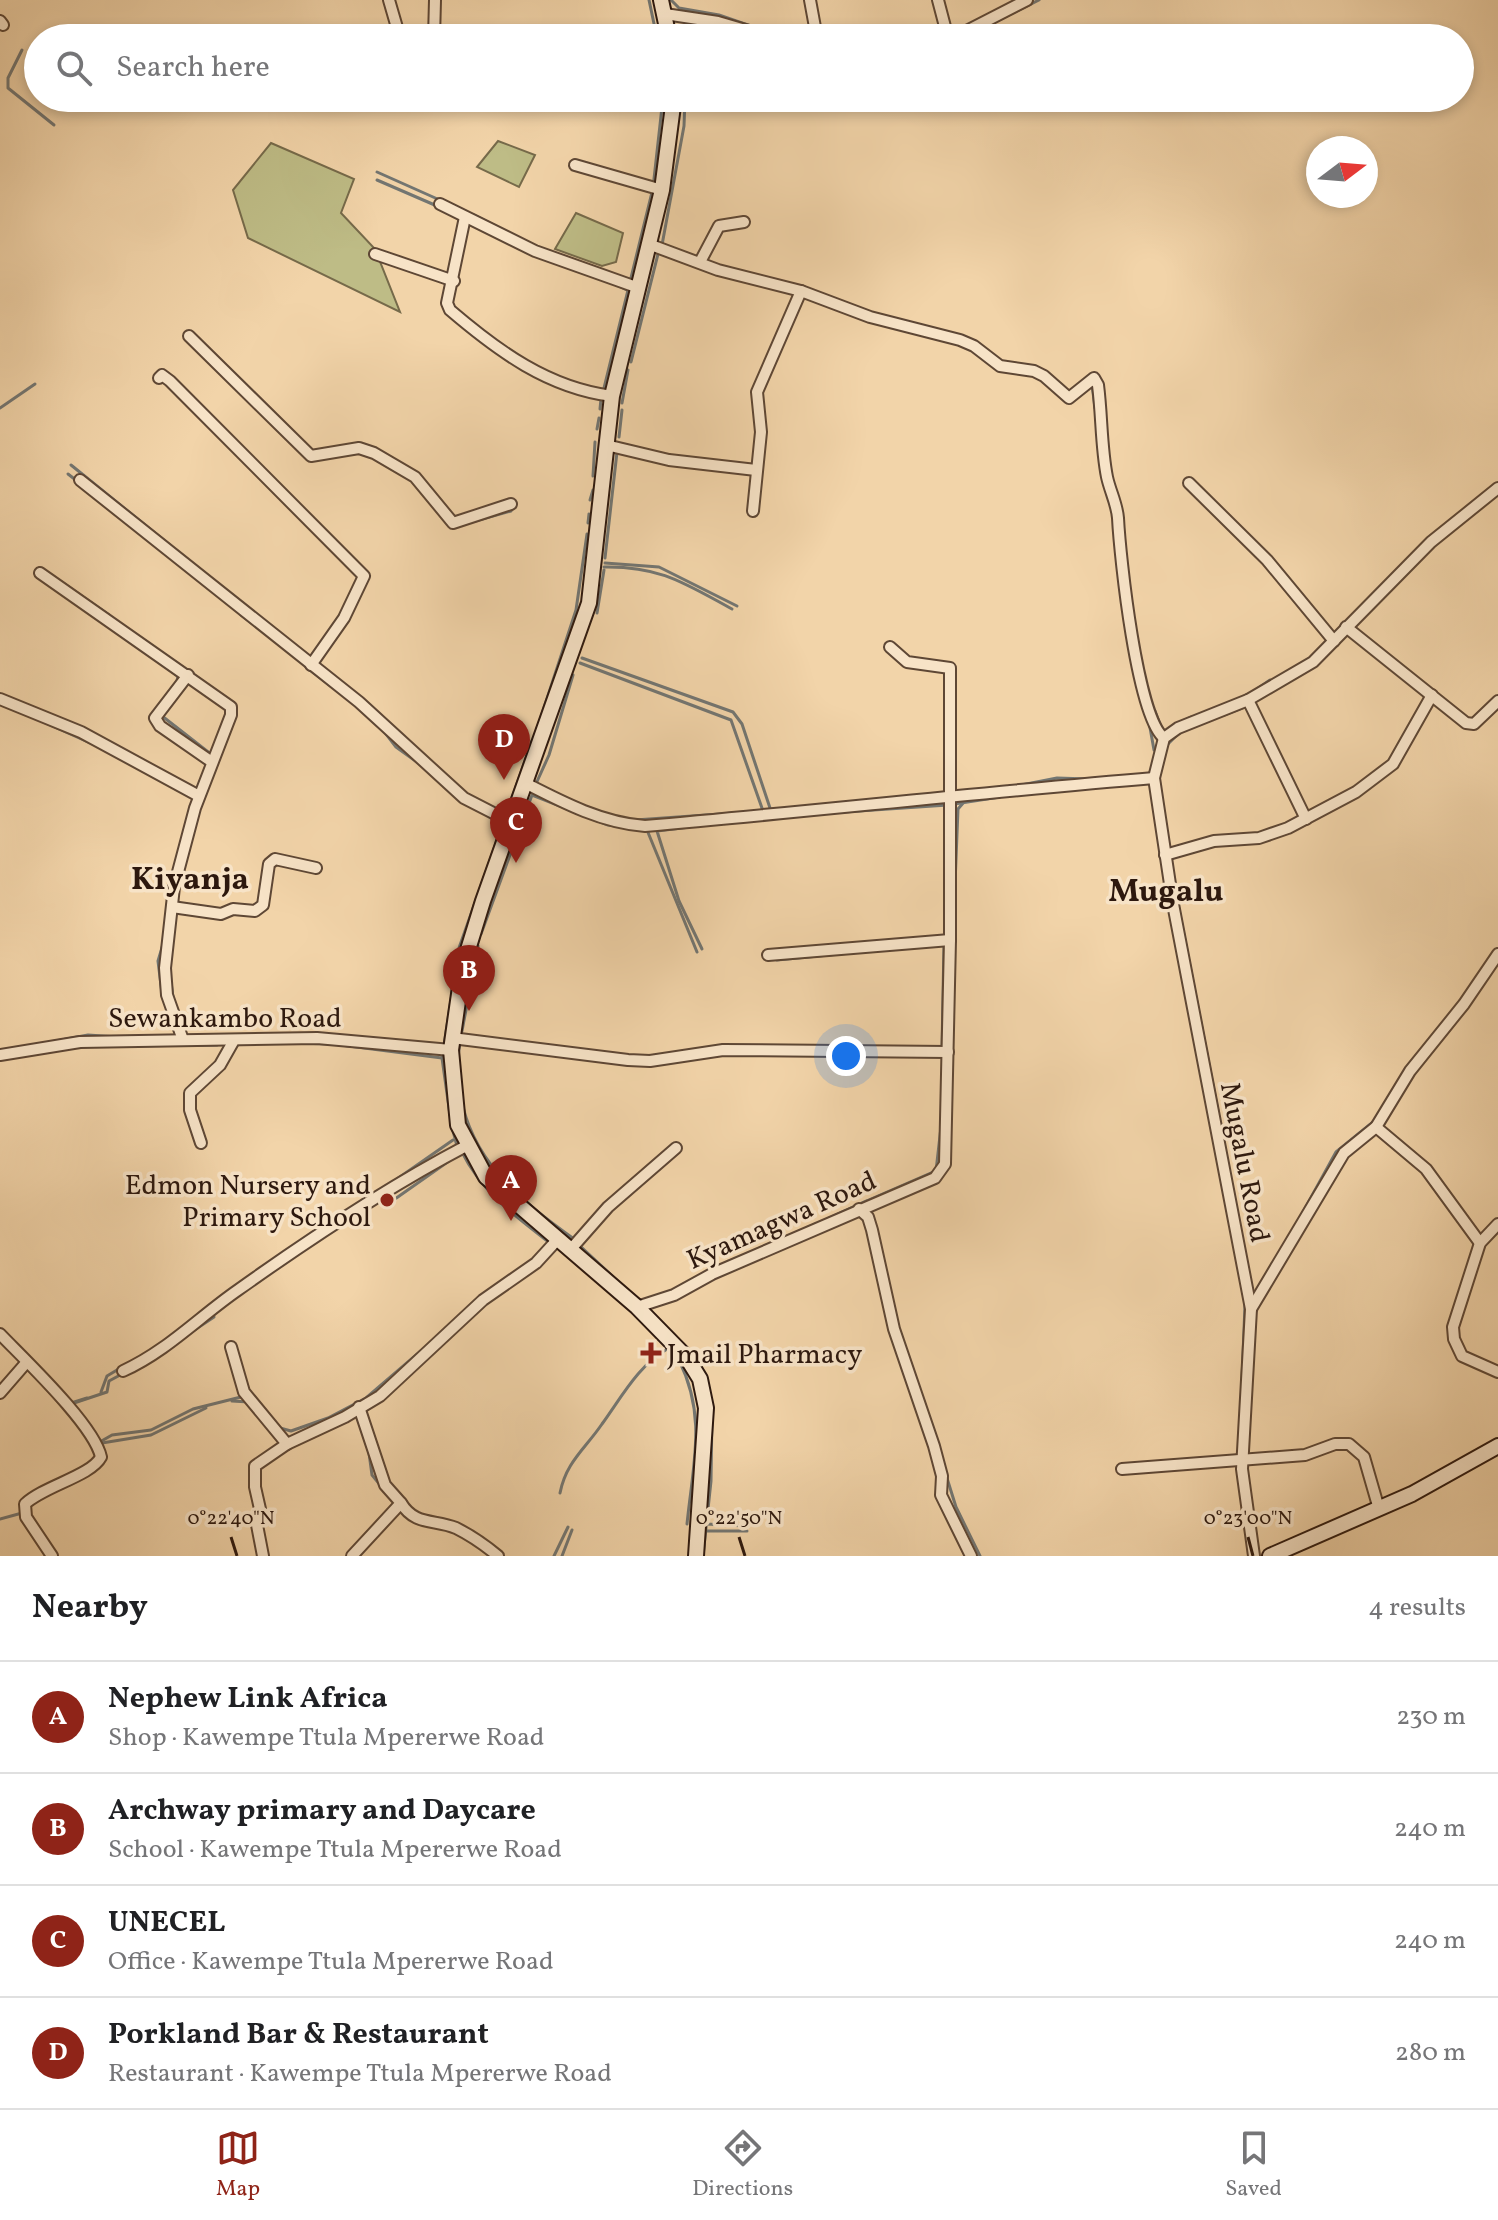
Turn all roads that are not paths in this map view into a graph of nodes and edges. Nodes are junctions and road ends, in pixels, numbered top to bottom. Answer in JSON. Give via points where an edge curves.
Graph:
{"nodes":[{"id":1,"x":389,"y":0,"type":"edge"},
{"id":2,"x":435,"y":0,"type":"edge"},
{"id":3,"x":810,"y":0,"type":"edge"},
{"id":4,"x":938,"y":0,"type":"edge"},
{"id":5,"x":1027,"y":0,"type":"edge"},
{"id":6,"x":663,"y":7,"type":"edge"},
{"id":7,"x":396,"y":24,"type":"edge"},
{"id":8,"x":434,"y":24,"type":"edge"},
{"id":9,"x":725,"y":24,"type":"edge"},
{"id":10,"x":814,"y":24,"type":"edge"},
{"id":11,"x":946,"y":24,"type":"edge"},
{"id":12,"x":979,"y":24,"type":"edge"},
{"id":13,"x":672,"y":112,"type":"edge"},
{"id":14,"x":575,"y":165,"type":"dead end"},
{"id":15,"x":662,"y":190,"type":"junction"},
{"id":16,"x":440,"y":204,"type":"dead end"},
{"id":17,"x":465,"y":217,"type":"junction"},
{"id":18,"x":744,"y":222,"type":"dead end"},
{"id":19,"x":651,"y":245,"type":"junction"},
{"id":20,"x":375,"y":254,"type":"dead end"},
{"id":21,"x":700,"y":262,"type":"junction"},
{"id":22,"x":454,"y":281,"type":"junction"},
{"id":23,"x":639,"y":288,"type":"junction"},
{"id":24,"x":801,"y":291,"type":"junction"},
{"id":25,"x":189,"y":336,"type":"dead end"},
{"id":26,"x":159,"y":378,"type":"dead end"},
{"id":27,"x":612,"y":396,"type":"junction"},
{"id":28,"x":606,"y":445,"type":"junction"},
{"id":29,"x":756,"y":470,"type":"junction"},
{"id":30,"x":80,"y":480,"type":"dead end"},
{"id":31,"x":1189,"y":483,"type":"dead end"},
{"id":32,"x":1493,"y":492,"type":"edge"},
{"id":33,"x":511,"y":504,"type":"dead end"},
{"id":34,"x":1498,"y":506,"type":"edge"},
{"id":35,"x":753,"y":511,"type":"dead end"},
{"id":36,"x":40,"y":573,"type":"dead end"},
{"id":37,"x":1346,"y":627,"type":"junction"},
{"id":38,"x":1334,"y":641,"type":"junction"},
{"id":39,"x":890,"y":647,"type":"dead end"},
{"id":40,"x":311,"y":665,"type":"junction"},
{"id":41,"x":188,"y":675,"type":"junction"},
{"id":42,"x":1432,"y":695,"type":"junction"},
{"id":43,"x":0,"y":699,"type":"edge"},
{"id":44,"x":1248,"y":700,"type":"junction"},
{"id":45,"x":1498,"y":701,"type":"edge"},
{"id":46,"x":1164,"y":738,"type":"junction"},
{"id":47,"x":212,"y":762,"type":"junction"},
{"id":48,"x":1154,"y":778,"type":"junction"},
{"id":49,"x":525,"y":783,"type":"junction"},
{"id":50,"x":199,"y":796,"type":"junction"},
{"id":51,"x":951,"y":799,"type":"junction"},
{"id":52,"x":1306,"y":819,"type":"junction"},
{"id":53,"x":511,"y":822,"type":"junction"},
{"id":54,"x":1165,"y":855,"type":"junction"},
{"id":55,"x":316,"y":868,"type":"dead end"},
{"id":56,"x":175,"y":908,"type":"junction"},
{"id":57,"x":950,"y":940,"type":"junction"},
{"id":58,"x":1498,"y":954,"type":"edge"},
{"id":59,"x":768,"y":955,"type":"dead end"},
{"id":60,"x":183,"y":1040,"type":"junction"},
{"id":61,"x":233,"y":1042,"type":"junction"},
{"id":62,"x":452,"y":1044,"type":"junction"},
{"id":63,"x":948,"y":1052,"type":"junction"},
{"id":64,"x":0,"y":1055,"type":"edge"},
{"id":65,"x":1376,"y":1127,"type":"junction"},
{"id":66,"x":201,"y":1143,"type":"dead end"},
{"id":67,"x":466,"y":1146,"type":"junction"},
{"id":68,"x":676,"y":1148,"type":"dead end"},
{"id":69,"x":859,"y":1209,"type":"junction"},
{"id":70,"x":1498,"y":1224,"type":"edge"},
{"id":71,"x":558,"y":1239,"type":"junction"},
{"id":72,"x":1480,"y":1243,"type":"junction"},
{"id":73,"x":571,"y":1249,"type":"junction"},
{"id":74,"x":637,"y":1307,"type":"junction"},
{"id":75,"x":1251,"y":1309,"type":"junction"},
{"id":76,"x":0,"y":1334,"type":"edge"},
{"id":77,"x":231,"y":1347,"type":"dead end"},
{"id":78,"x":26,"y":1363,"type":"junction"},
{"id":79,"x":123,"y":1371,"type":"dead end"},
{"id":80,"x":1498,"y":1372,"type":"edge"},
{"id":81,"x":0,"y":1393,"type":"edge"},
{"id":82,"x":359,"y":1407,"type":"junction"},
{"id":83,"x":287,"y":1444,"type":"junction"},
{"id":84,"x":1498,"y":1446,"type":"edge"},
{"id":85,"x":1242,"y":1458,"type":"junction"},
{"id":86,"x":1122,"y":1469,"type":"dead end"},
{"id":87,"x":401,"y":1503,"type":"junction"},
{"id":88,"x":1379,"y":1509,"type":"junction"},
{"id":89,"x":52,"y":1556,"type":"edge"},
{"id":90,"x":263,"y":1556,"type":"edge"},
{"id":91,"x":352,"y":1556,"type":"edge"},
{"id":92,"x":498,"y":1556,"type":"edge"},
{"id":93,"x":696,"y":1556,"type":"edge"},
{"id":94,"x":971,"y":1556,"type":"edge"},
{"id":95,"x":1254,"y":1556,"type":"edge"},
{"id":96,"x":1270,"y":1556,"type":"edge"}],
"edges":[{"from":1,"to":7,"type":"street"},
{"from":2,"to":8,"type":"street"},
{"from":3,"to":10,"type":"street"},
{"from":4,"to":11,"type":"street"},
{"from":5,"to":12,"type":"street"},
{"from":6,"to":9,"type":"street"},
{"from":13,"to":15,"type":"street"},
{"from":14,"to":15,"type":"street"},
{"from":15,"to":19,"type":"street"},
{"from":16,"to":17,"type":"street"},
{"from":17,"to":22,"type":"street"},
{"from":17,"to":23,"type":"street","via":[[535,251]]},
{"from":18,"to":21,"type":"street","via":[[719,226]]},
{"from":19,"to":21,"type":"street"},
{"from":19,"to":23,"type":"street"},
{"from":20,"to":22,"type":"street"},
{"from":21,"to":24,"type":"street"},
{"from":22,"to":27,"type":"street","via":[[450,310],[520,364],[569,388]]},
{"from":23,"to":27,"type":"street"},
{"from":24,"to":29,"type":"street","via":[[759,382]]},
{"from":24,"to":46,"type":"street","via":[[870,317],[960,340],[1000,366],[1044,376],[1069,398],[1090,378],[1096,380],[1125,592],[1153,721]]},
{"from":25,"to":33,"type":"street","via":[[311,456],[359,448],[374,453],[415,477],[453,523]]},
{"from":26,"to":40,"type":"street","via":[[170,381],[364,576],[344,618]]},
{"from":27,"to":28,"type":"street"},
{"from":28,"to":29,"type":"street","via":[[669,460]]},
{"from":28,"to":49,"type":"street","via":[[589,603]]},
{"from":29,"to":35,"type":"street"},
{"from":30,"to":40,"type":"street"},
{"from":31,"to":38,"type":"street","via":[[1267,560]]},
{"from":32,"to":34,"type":"street"},
{"from":32,"to":37,"type":"street","via":[[1431,542]]},
{"from":36,"to":41,"type":"street"},
{"from":37,"to":38,"type":"street"},
{"from":37,"to":42,"type":"street"},
{"from":38,"to":44,"type":"street","via":[[1313,662]]},
{"from":39,"to":51,"type":"street","via":[[907,662],[950,668]]},
{"from":40,"to":53,"type":"street","via":[[464,798]]},
{"from":41,"to":47,"type":"street","via":[[231,707]]},
{"from":41,"to":47,"type":"street","via":[[155,718]]},
{"from":42,"to":45,"type":"street","via":[[1470,724]]},
{"from":42,"to":52,"type":"street","via":[[1393,764],[1379,778]]},
{"from":43,"to":50,"type":"street","via":[[81,732]]},
{"from":44,"to":46,"type":"street"},
{"from":44,"to":52,"type":"street"},
{"from":46,"to":48,"type":"street","name":"Mugalu Road"},
{"from":47,"to":50,"type":"street"},
{"from":48,"to":51,"type":"street"},
{"from":48,"to":54,"type":"street","name":"Mugalu Road"},
{"from":49,"to":51,"type":"street","via":[[566,804],[645,826]]},
{"from":49,"to":53,"type":"street"},
{"from":50,"to":56,"type":"street","via":[[181,855]]},
{"from":51,"to":57,"type":"street"},
{"from":52,"to":54,"type":"street","via":[[1259,838],[1214,841]]},
{"from":53,"to":62,"type":"street","via":[[463,966]]},
{"from":54,"to":75,"type":"street","name":"Mugalu Road"},
{"from":55,"to":56,"type":"street","via":[[275,859],[269,864],[263,905],[255,911],[221,914]]},
{"from":56,"to":60,"type":"street","via":[[165,968],[167,995]]},
{"from":57,"to":59,"type":"street"},
{"from":57,"to":63,"type":"street"},
{"from":58,"to":65,"type":"street","via":[[1410,1071]]},
{"from":60,"to":61,"type":"street","name":"Sewankambo Road"},
{"from":60,"to":64,"type":"street","name":"Sewankambo Road","via":[[80,1042]]},
{"from":61,"to":62,"type":"street","name":"Sewankambo Road","via":[[317,1038]]},
{"from":61,"to":66,"type":"street","via":[[220,1065],[190,1093]]},
{"from":62,"to":63,"type":"street","name":"Sewankambo Road","via":[[628,1060],[723,1050]]},
{"from":62,"to":67,"type":"street","via":[[458,1125]]},
{"from":63,"to":69,"type":"street","name":"Kyamagwa Road","via":[[942,1171]]},
{"from":65,"to":72,"type":"street","via":[[1426,1169]]},
{"from":65,"to":75,"type":"street","via":[[1344,1153]]},
{"from":67,"to":71,"type":"street","via":[[486,1177]]},
{"from":67,"to":79,"type":"street","via":[[393,1185],[231,1294],[188,1332]]},
{"from":68,"to":73,"type":"street","via":[[608,1207]]},
{"from":69,"to":74,"type":"street","name":"Kyamagwa Road"},
{"from":69,"to":94,"type":"street","via":[[868,1217],[894,1329],[924,1410],[942,1476],[941,1495]]},
{"from":70,"to":72,"type":"street"},
{"from":71,"to":73,"type":"street"},
{"from":71,"to":82,"type":"street","via":[[380,1396]]},
{"from":72,"to":80,"type":"street","via":[[1455,1313],[1454,1339],[1462,1356]]},
{"from":73,"to":74,"type":"street"},
{"from":74,"to":93,"type":"street","via":[[687,1358],[700,1379],[706,1408]]},
{"from":75,"to":85,"type":"street","name":"Mugalu Road"},
{"from":76,"to":78,"type":"street"},
{"from":77,"to":83,"type":"street","via":[[244,1392]]},
{"from":78,"to":81,"type":"street"},
{"from":78,"to":89,"type":"street","via":[[80,1420],[101,1457],[93,1467],[25,1504],[26,1517]]},
{"from":82,"to":83,"type":"street"},
{"from":82,"to":87,"type":"street","via":[[385,1485]]},
{"from":83,"to":90,"type":"street","via":[[255,1466]]},
{"from":84,"to":88,"type":"street"},
{"from":85,"to":86,"type":"street"},
{"from":85,"to":88,"type":"street","via":[[1305,1455],[1349,1444],[1364,1457]]},
{"from":85,"to":95,"type":"street","name":"Mugalu Road"},
{"from":87,"to":91,"type":"street"},
{"from":87,"to":92,"type":"street","via":[[422,1522],[456,1529]]},
{"from":88,"to":96,"type":"street"}]}
